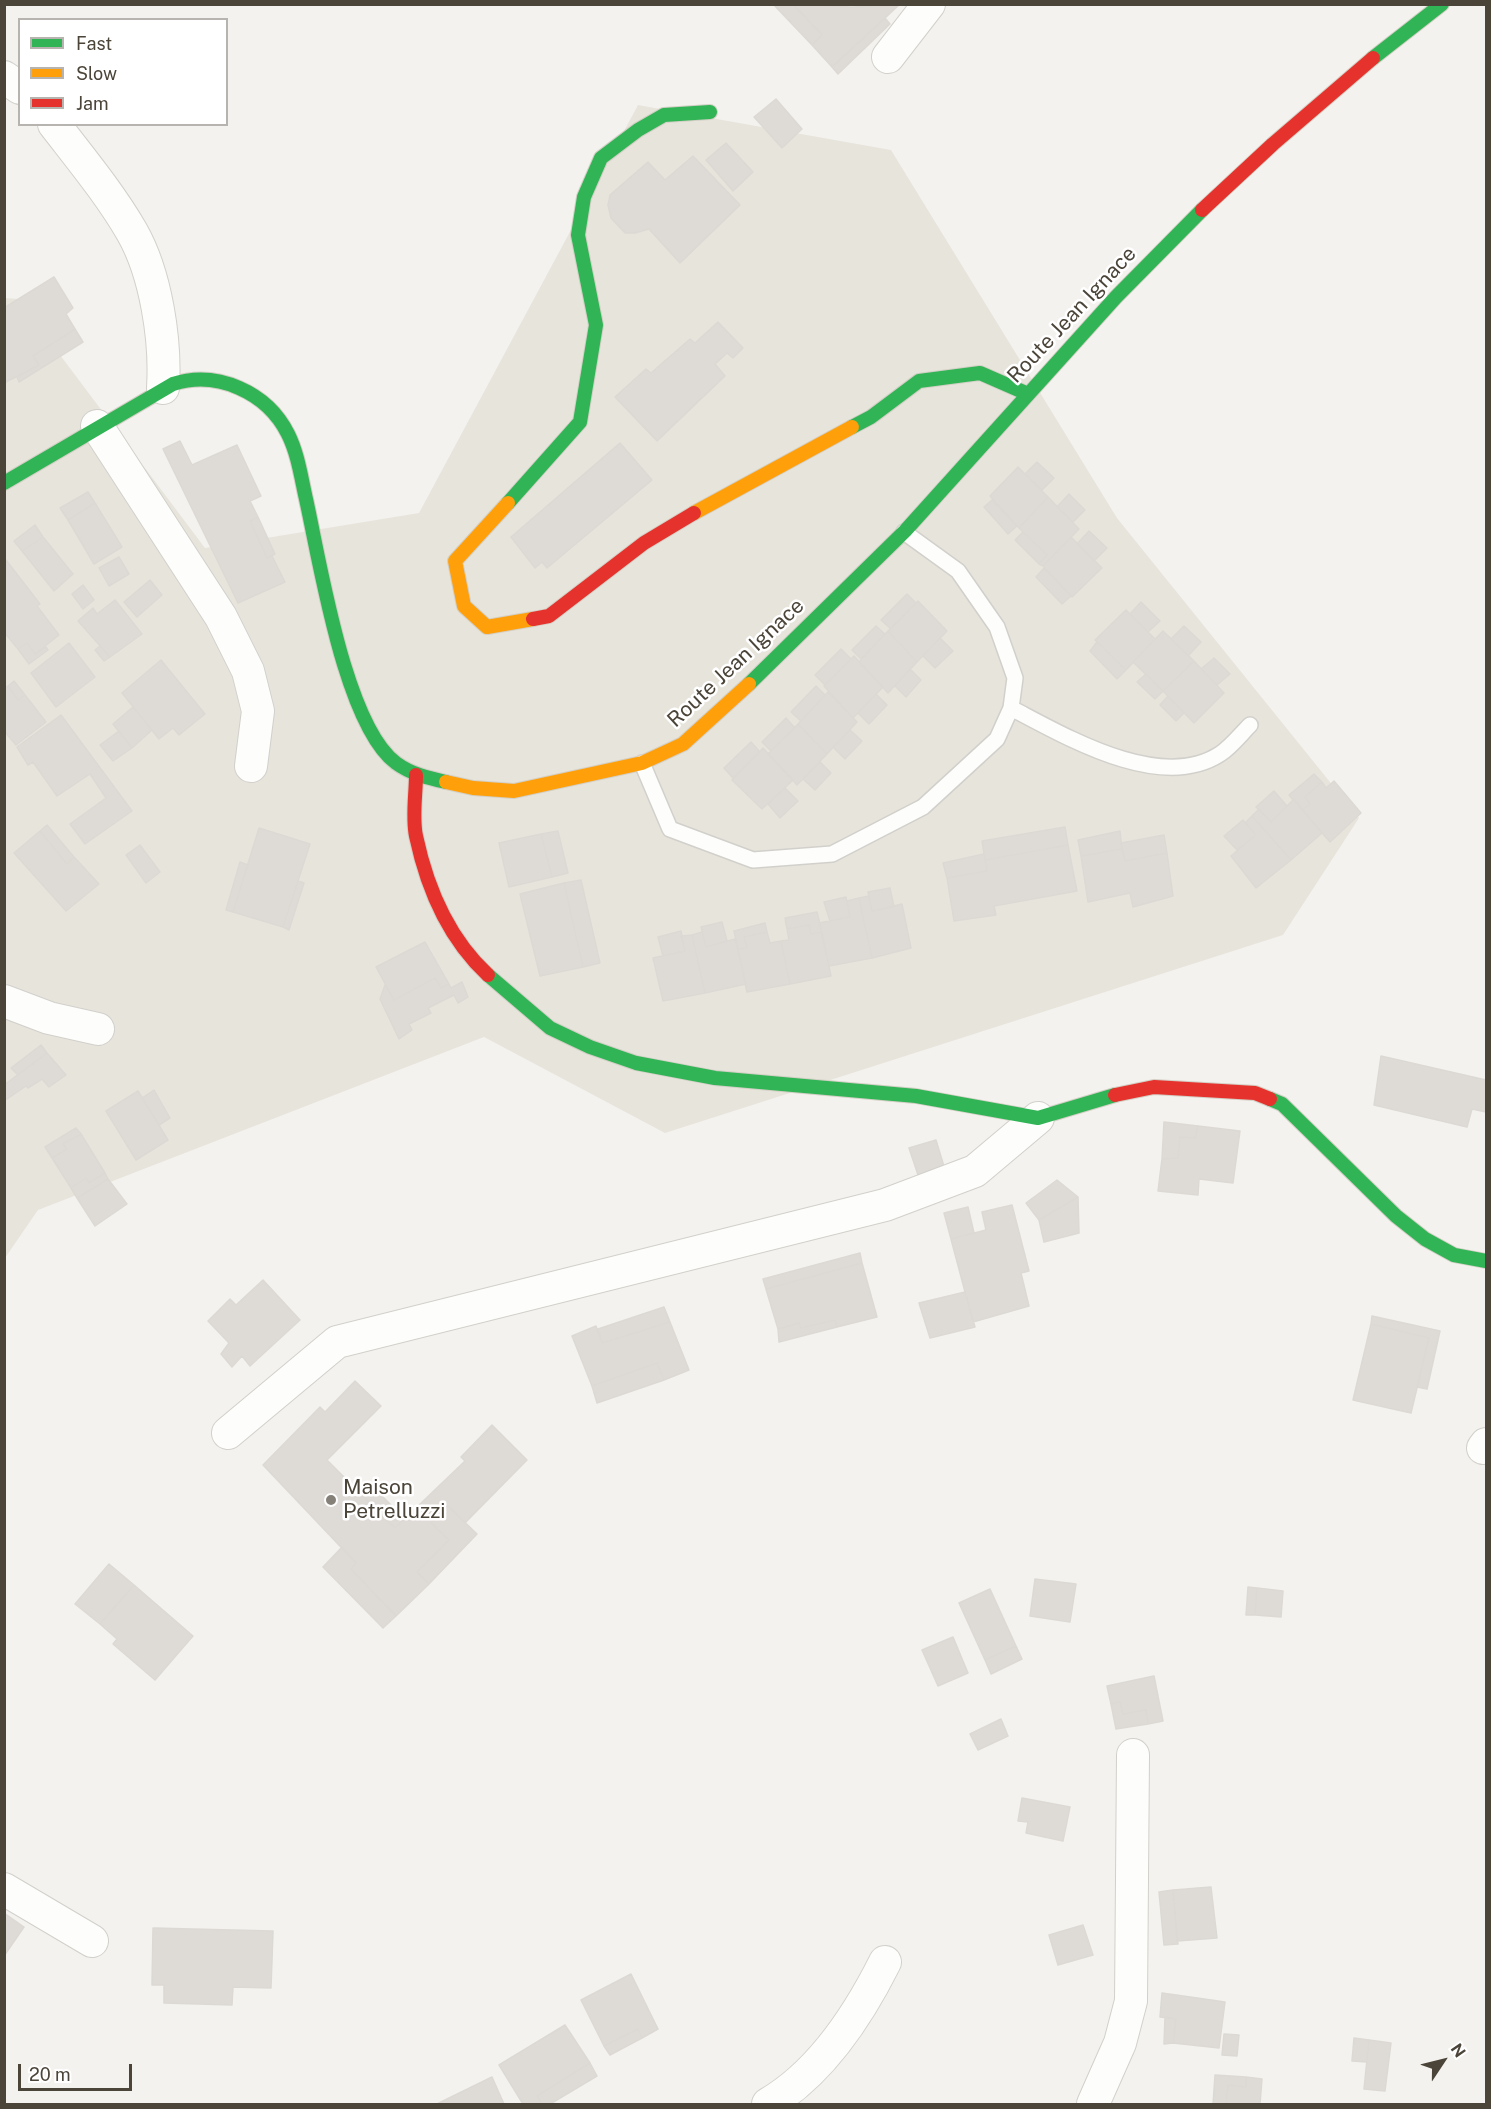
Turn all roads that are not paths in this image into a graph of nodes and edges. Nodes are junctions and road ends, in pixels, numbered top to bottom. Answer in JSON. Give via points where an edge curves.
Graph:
{"nodes":[{"id":1,"x":929,"y":4,"type":"edge"},
{"id":2,"x":1442,"y":4,"type":"edge"},
{"id":3,"x":888,"y":57,"type":"dead end"},
{"id":4,"x":4,"y":77,"type":"edge"},
{"id":5,"x":18,"y":87,"type":"edge"},
{"id":6,"x":710,"y":112,"type":"dead end"},
{"id":7,"x":56,"y":126,"type":"edge"},
{"id":8,"x":163,"y":388,"type":"junction"},
{"id":9,"x":1028,"y":394,"type":"junction"},
{"id":10,"x":97,"y":426,"type":"junction"},
{"id":11,"x":4,"y":483,"type":"edge"},
{"id":12,"x":904,"y":532,"type":"junction"},
{"id":13,"x":1011,"y":708,"type":"junction"},
{"id":14,"x":1250,"y":725,"type":"dead end"},
{"id":15,"x":642,"y":763,"type":"junction"},
{"id":16,"x":251,"y":766,"type":"dead end"},
{"id":17,"x":416,"y":775,"type":"junction"},
{"id":18,"x":4,"y":1001,"type":"edge"},
{"id":19,"x":98,"y":1029,"type":"dead end"},
{"id":20,"x":1038,"y":1119,"type":"junction"},
{"id":21,"x":1486,"y":1261,"type":"edge"},
{"id":22,"x":228,"y":1433,"type":"dead end"},
{"id":23,"x":1133,"y":1755,"type":"dead end"},
{"id":24,"x":4,"y":1889,"type":"edge"},
{"id":25,"x":92,"y":1941,"type":"dead end"},
{"id":26,"x":885,"y":1962,"type":"dead end"},
{"id":27,"x":768,"y":2104,"type":"edge"},
{"id":28,"x":1093,"y":2104,"type":"edge"}],
"edges":[{"from":1,"to":3,"type":"street"},
{"from":2,"to":9,"type":"street","name":"Route Jean Ignace","via":[[1370,58],[1251,163],[1132,280]]},
{"from":4,"to":5,"type":"street"},
{"from":6,"to":9,"type":"street","via":[[664,115],[601,158],[592,178],[578,235],[596,325],[580,422],[454,561],[464,606],[487,627],[549,616],[644,543],[719,497],[871,417],[919,381],[980,373]]},
{"from":7,"to":8,"type":"street","via":[[133,233],[147,269],[161,326]]},
{"from":8,"to":10,"type":"street","name":"Route Jean Ignace"},
{"from":8,"to":17,"type":"street","name":"Route Jean Ignace","via":[[191,380],[240,389],[266,404],[283,424],[295,451],[339,643],[358,706],[375,738],[394,762]]},
{"from":9,"to":12,"type":"street","name":"Route Jean Ignace"},
{"from":10,"to":11,"type":"street","name":"Route Jean Ignace"},
{"from":10,"to":16,"type":"street","via":[[221,617],[248,671],[258,711]]},
{"from":12,"to":13,"type":"lane","via":[[958,571],[997,627],[1015,678]]},
{"from":12,"to":15,"type":"street","name":"Route Jean Ignace","via":[[709,722],[683,744]]},
{"from":13,"to":14,"type":"lane","via":[[1076,742],[1136,763],[1186,768],[1220,754]]},
{"from":13,"to":15,"type":"lane","via":[[997,739],[923,807],[832,854],[753,860],[670,829]]},
{"from":15,"to":17,"type":"street","name":"Route Jean Ignace","via":[[514,791],[473,788]]},
{"from":17,"to":20,"type":"street","via":[[415,834],[438,908],[455,939],[487,974],[550,1028],[636,1063],[715,1078],[916,1096]]},
{"from":18,"to":19,"type":"street","via":[[49,1018]]},
{"from":20,"to":21,"type":"street","via":[[1154,1087],[1255,1094],[1282,1104],[1396,1216],[1425,1239],[1454,1254]]},
{"from":20,"to":22,"type":"street","via":[[975,1171],[885,1205],[337,1342]]},
{"from":23,"to":28,"type":"street","via":[[1131,2001],[1119,2043]]},
{"from":24,"to":25,"type":"street"},
{"from":26,"to":27,"type":"street","via":[[866,1999],[827,2054]]}]}
